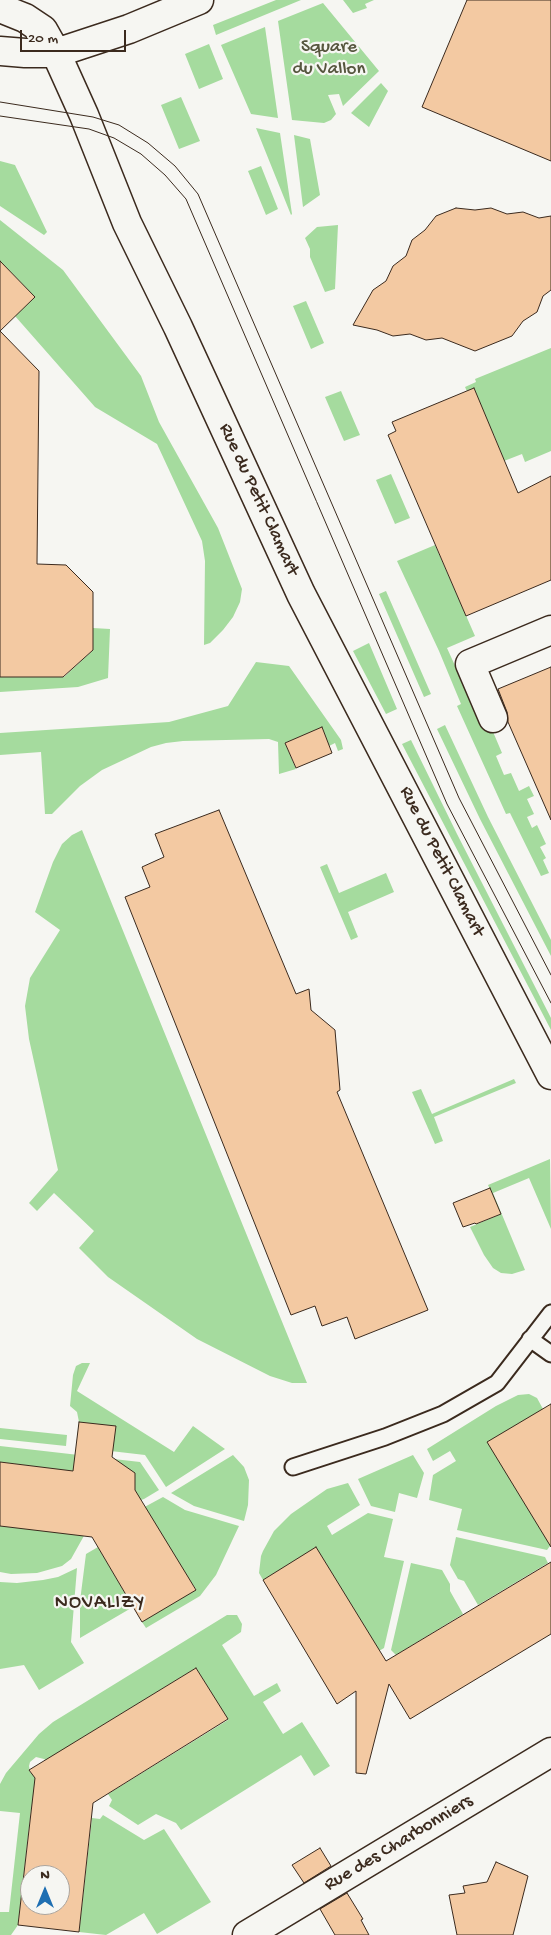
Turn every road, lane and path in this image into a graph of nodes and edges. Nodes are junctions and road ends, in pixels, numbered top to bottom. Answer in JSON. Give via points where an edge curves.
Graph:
{"nodes":[{"id":1,"x":199,"y":0,"type":"edge"},
{"id":2,"x":0,"y":8,"type":"edge"},
{"id":3,"x":0,"y":50,"type":"edge"},
{"id":4,"x":56,"y":52,"type":"junction"},
{"id":5,"x":551,"y":630,"type":"edge"},
{"id":6,"x":493,"y":718,"type":"dead end"},
{"id":7,"x":551,"y":1074,"type":"edge"},
{"id":8,"x":551,"y":1313,"type":"edge"},
{"id":9,"x":530,"y":1339,"type":"junction"},
{"id":10,"x":551,"y":1354,"type":"edge"},
{"id":11,"x":293,"y":1467,"type":"dead end"},
{"id":12,"x":551,"y":1752,"type":"edge"},
{"id":13,"x":247,"y":1935,"type":"edge"}],
"edges":[{"from":1,"to":4,"type":"main road","via":[[129,29]]},
{"from":2,"to":4,"type":"main road","name":"Rue du Petit Clamart","via":[[25,18],[42,30]]},
{"from":3,"to":4,"type":"main road"},
{"from":4,"to":7,"type":"main road","name":"Rue du Petit Clamart","via":[[127,223],[301,594]]},
{"from":5,"to":6,"type":"main road","via":[[470,664]]},
{"from":8,"to":9,"type":"lane"},
{"from":9,"to":10,"type":"lane"},
{"from":9,"to":11,"type":"lane","via":[[497,1384],[443,1414]]},
{"from":12,"to":13,"type":"main road","name":"Rue des Charbonniers"}]}
